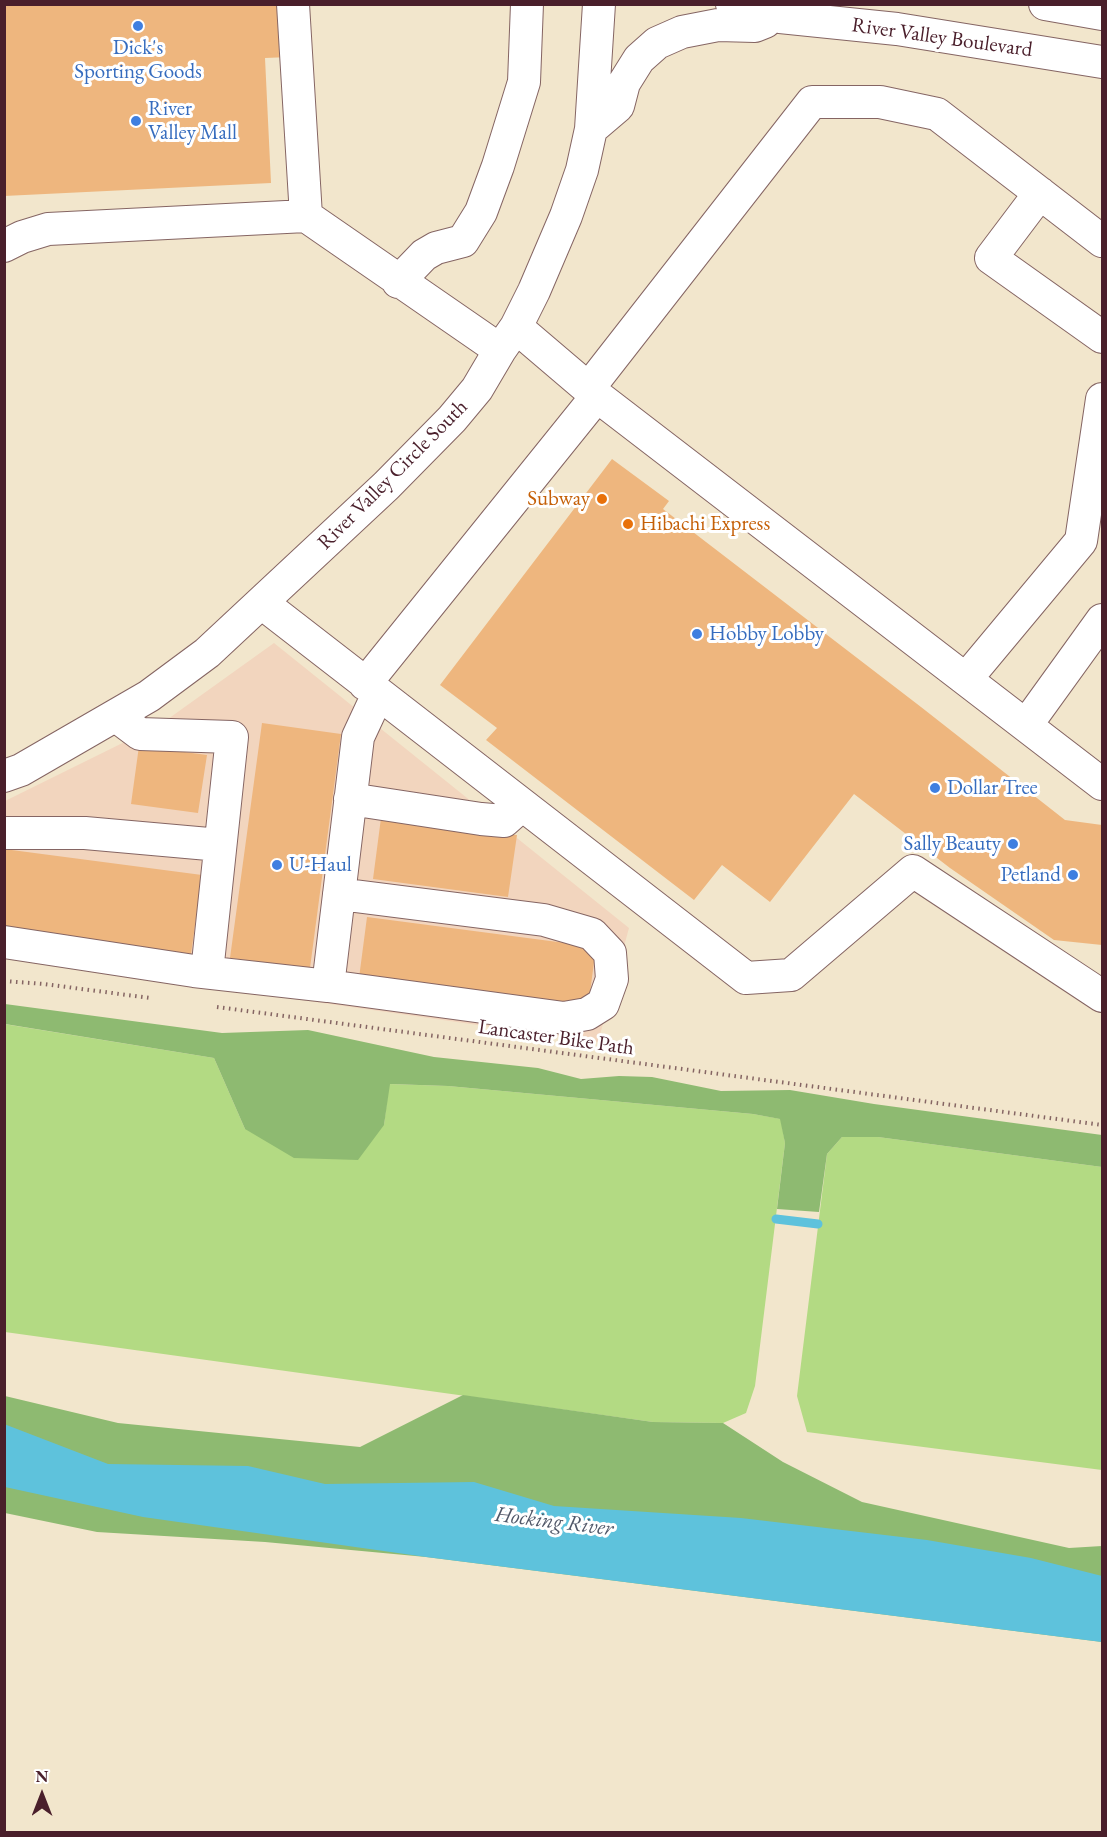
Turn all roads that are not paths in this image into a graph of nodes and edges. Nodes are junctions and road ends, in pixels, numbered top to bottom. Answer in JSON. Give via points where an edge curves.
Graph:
{"nodes":[{"id":1,"x":293,"y":4,"type":"edge"},
{"id":2,"x":527,"y":4,"type":"edge"},
{"id":3,"x":599,"y":4,"type":"edge"},
{"id":4,"x":732,"y":4,"type":"edge"},
{"id":5,"x":1045,"y":4,"type":"edge"},
{"id":6,"x":1102,"y":14,"type":"edge"},
{"id":7,"x":780,"y":17,"type":"junction"},
{"id":8,"x":1102,"y":62,"type":"edge"},
{"id":9,"x":591,"y":129,"type":"junction"},
{"id":10,"x":1040,"y":193,"type":"junction"},
{"id":11,"x":306,"y":216,"type":"junction"},
{"id":12,"x":1102,"y":241,"type":"edge"},
{"id":13,"x":4,"y":246,"type":"edge"},
{"id":14,"x":398,"y":282,"type":"junction"},
{"id":15,"x":1102,"y":338,"type":"edge"},
{"id":16,"x":508,"y":339,"type":"junction"},
{"id":17,"x":593,"y":392,"type":"junction"},
{"id":18,"x":1102,"y":399,"type":"edge"},
{"id":19,"x":262,"y":603,"type":"junction"},
{"id":20,"x":1102,"y":620,"type":"edge"},
{"id":21,"x":966,"y":679,"type":"junction"},
{"id":22,"x":372,"y":689,"type":"junction"},
{"id":23,"x":116,"y":716,"type":"junction"},
{"id":24,"x":1027,"y":724,"type":"junction"},
{"id":25,"x":4,"y":776,"type":"edge"},
{"id":26,"x":1102,"y":784,"type":"edge"},
{"id":27,"x":350,"y":799,"type":"junction"},
{"id":28,"x":522,"y":805,"type":"junction"},
{"id":29,"x":4,"y":833,"type":"edge"},
{"id":30,"x":220,"y":845,"type":"junction"},
{"id":31,"x":339,"y":894,"type":"junction"},
{"id":32,"x":4,"y":942,"type":"edge"},
{"id":33,"x":207,"y":972,"type":"junction"},
{"id":34,"x":328,"y":986,"type":"junction"},
{"id":35,"x":1102,"y":996,"type":"edge"}],
"edges":[{"from":1,"to":11,"type":"street"},
{"from":2,"to":14,"type":"street","via":[[524,82],[481,212],[463,241],[424,255]]},
{"from":3,"to":9,"type":"street","name":"River Valley Circle South"},
{"from":4,"to":7,"type":"street","name":"River Valley Boulevard","via":[[755,6]]},
{"from":5,"to":6,"type":"street"},
{"from":7,"to":8,"type":"street","name":"River Valley Boulevard","via":[[897,29]]},
{"from":7,"to":9,"type":"street","name":"River Valley Boulevard","via":[[755,26],[718,25],[682,32],[657,42],[639,58],[624,83],[618,106]]},
{"from":9,"to":16,"type":"street","name":"River Valley Circle South","via":[[566,216],[534,291]]},
{"from":10,"to":12,"type":"street"},
{"from":10,"to":15,"type":"street","via":[[991,258]]},
{"from":10,"to":17,"type":"street","via":[[937,114],[880,102],[812,102]]},
{"from":11,"to":13,"type":"street","via":[[48,229]]},
{"from":11,"to":14,"type":"street"},
{"from":14,"to":16,"type":"street"},
{"from":16,"to":17,"type":"street"},
{"from":16,"to":19,"type":"street","name":"River Valley Circle South","via":[[477,389],[452,419]]},
{"from":17,"to":21,"type":"street"},
{"from":17,"to":22,"type":"street"},
{"from":18,"to":21,"type":"street","via":[[1081,541]]},
{"from":19,"to":22,"type":"street"},
{"from":19,"to":23,"type":"street","name":"River Valley Circle South","via":[[207,653]]},
{"from":20,"to":24,"type":"street"},
{"from":21,"to":24,"type":"street"},
{"from":22,"to":27,"type":"street","via":[[358,737]]},
{"from":22,"to":28,"type":"street"},
{"from":23,"to":25,"type":"street","name":"River Valley Circle South"},
{"from":23,"to":30,"type":"street","via":[[140,734],[232,737]]},
{"from":24,"to":26,"type":"street"},
{"from":27,"to":28,"type":"street","via":[[504,820]]},
{"from":27,"to":31,"type":"street"},
{"from":28,"to":35,"type":"street","via":[[746,978],[791,975],[913,871]]},
{"from":29,"to":30,"type":"street","via":[[85,833]]},
{"from":30,"to":33,"type":"street"},
{"from":31,"to":34,"type":"street"},
{"from":31,"to":34,"type":"street","via":[[544,920],[592,934],[610,953],[612,980],[603,1004],[587,1014],[564,1018]]},
{"from":32,"to":33,"type":"street"},
{"from":33,"to":34,"type":"street"}]}
